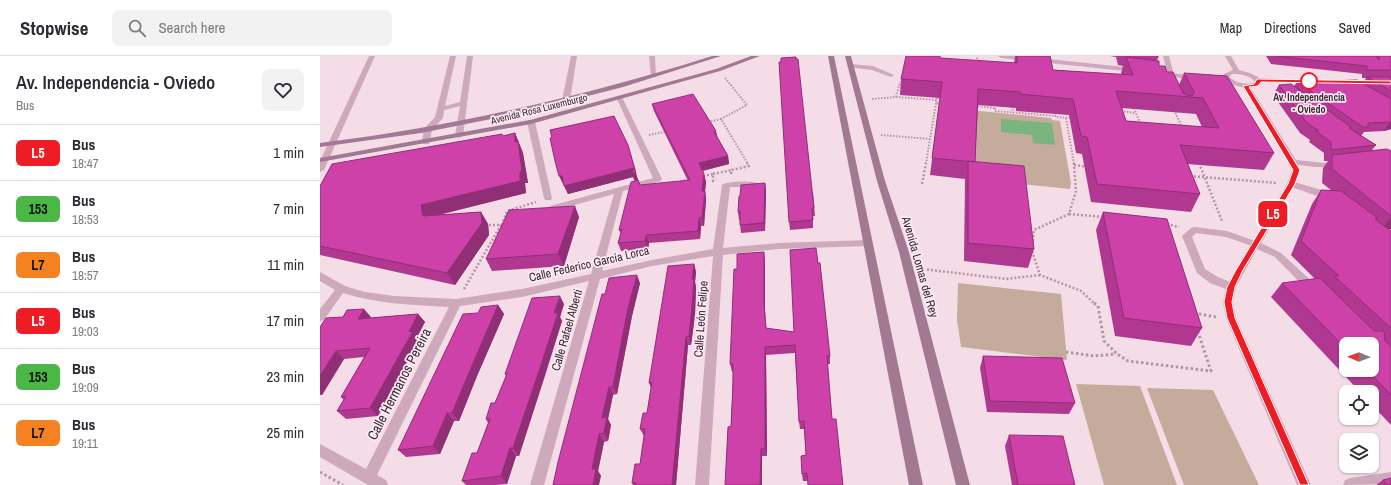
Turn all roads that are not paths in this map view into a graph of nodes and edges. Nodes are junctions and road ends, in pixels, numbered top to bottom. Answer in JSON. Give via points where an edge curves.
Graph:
{"nodes":[{"id":1,"x":372,"y":56,"type":"edge"},
{"id":2,"x":453,"y":56,"type":"edge"},
{"id":3,"x":470,"y":56,"type":"edge"},
{"id":4,"x":574,"y":56,"type":"edge"},
{"id":5,"x":652,"y":56,"type":"edge"},
{"id":6,"x":718,"y":56,"type":"edge"},
{"id":7,"x":757,"y":56,"type":"edge"},
{"id":8,"x":831,"y":56,"type":"edge"},
{"id":9,"x":848,"y":56,"type":"edge"},
{"id":10,"x":1001,"y":56,"type":"edge"},
{"id":11,"x":1166,"y":56,"type":"edge"},
{"id":12,"x":1228,"y":56,"type":"edge"},
{"id":13,"x":1016,"y":57,"type":"edge"},
{"id":14,"x":1034,"y":58,"type":"edge"},
{"id":15,"x":699,"y":59,"type":"edge"},
{"id":16,"x":850,"y":66,"type":"junction"},
{"id":17,"x":1142,"y":71,"type":"edge"},
{"id":18,"x":1238,"y":72,"type":"junction"},
{"id":19,"x":892,"y":75,"type":"dead end"},
{"id":20,"x":654,"y":76,"type":"junction"},
{"id":21,"x":1200,"y":78,"type":"edge"},
{"id":22,"x":1216,"y":80,"type":"edge"},
{"id":23,"x":1259,"y":80,"type":"junction"},
{"id":24,"x":1230,"y":81,"type":"junction"},
{"id":25,"x":1333,"y":82,"type":"edge"},
{"id":26,"x":1246,"y":86,"type":"junction"},
{"id":27,"x":620,"y":99,"type":"junction"},
{"id":28,"x":566,"y":100,"type":"junction"},
{"id":29,"x":463,"y":104,"type":"junction"},
{"id":30,"x":441,"y":109,"type":"junction"},
{"id":31,"x":531,"y":122,"type":"junction"},
{"id":32,"x":461,"y":123,"type":"junction"},
{"id":33,"x":428,"y":129,"type":"junction"},
{"id":34,"x":459,"y":136,"type":"junction"},
{"id":35,"x":426,"y":142,"type":"junction"},
{"id":36,"x":332,"y":144,"type":"junction"},
{"id":37,"x":320,"y":145,"type":"edge"},
{"id":38,"x":322,"y":160,"type":"edge"},
{"id":39,"x":1293,"y":162,"type":"junction"},
{"id":40,"x":1348,"y":162,"type":"edge"},
{"id":41,"x":320,"y":170,"type":"edge"},
{"id":42,"x":756,"y":184,"type":"edge"},
{"id":43,"x":1291,"y":184,"type":"junction"},
{"id":44,"x":619,"y":191,"type":"junction"},
{"id":45,"x":548,"y":198,"type":"road end"},
{"id":46,"x":1337,"y":202,"type":"edge"},
{"id":47,"x":552,"y":208,"type":"edge"},
{"id":48,"x":868,"y":243,"type":"junction"},
{"id":49,"x":1255,"y":244,"type":"junction"},
{"id":50,"x":718,"y":252,"type":"junction"},
{"id":51,"x":596,"y":275,"type":"junction"},
{"id":52,"x":320,"y":276,"type":"edge"},
{"id":53,"x":1231,"y":287,"type":"junction"},
{"id":54,"x":341,"y":289,"type":"junction"},
{"id":55,"x":1318,"y":294,"type":"edge"},
{"id":56,"x":456,"y":303,"type":"junction"},
{"id":57,"x":320,"y":317,"type":"edge"},
{"id":58,"x":320,"y":450,"type":"edge"},
{"id":59,"x":368,"y":478,"type":"junction"},
{"id":60,"x":1391,"y":478,"type":"edge"},
{"id":61,"x":382,"y":485,"type":"edge"},
{"id":62,"x":537,"y":485,"type":"edge"},
{"id":63,"x":702,"y":485,"type":"edge"},
{"id":64,"x":916,"y":485,"type":"edge"},
{"id":65,"x":963,"y":485,"type":"edge"},
{"id":66,"x":1304,"y":485,"type":"edge"},
{"id":67,"x":1350,"y":485,"type":"edge"}],
"edges":[{"from":1,"to":36,"type":"street"},
{"from":2,"to":30,"type":"street"},
{"from":3,"to":29,"type":"street"},
{"from":4,"to":28,"type":"street"},
{"from":5,"to":20,"type":"street"},
{"from":6,"to":15,"type":"main road","name":"Avenida Rosa Luxemburgo"},
{"from":7,"to":27,"type":"main road","name":"Avenida Rosa Luxemburgo"},
{"from":8,"to":48,"type":"main road"},
{"from":9,"to":16,"type":"main road","name":"Avenida Lomas del Rey"},
{"from":10,"to":13,"type":"street"},
{"from":11,"to":21,"type":"street","via":[[1165,76]]},
{"from":12,"to":18,"type":"street"},
{"from":13,"to":14,"type":"street"},
{"from":14,"to":17,"type":"street"},
{"from":15,"to":20,"type":"main road","name":"Avenida Rosa Luxemburgo"},
{"from":16,"to":19,"type":"street","via":[[873,68]]},
{"from":16,"to":65,"type":"main road","name":"Avenida Lomas del Rey","via":[[908,268]]},
{"from":18,"to":23,"type":"street"},
{"from":18,"to":24,"type":"street","via":[[1226,75]]},
{"from":20,"to":28,"type":"main road","name":"Avenida Rosa Luxemburgo"},
{"from":22,"to":24,"type":"street"},
{"from":23,"to":25,"type":"street","via":[[1283,84]]},
{"from":23,"to":26,"type":"street","via":[[1256,85]]},
{"from":24,"to":26,"type":"street"},
{"from":26,"to":39,"type":"street"},
{"from":27,"to":31,"type":"main road","name":"Avenida Rosa Luxemburgo"},
{"from":27,"to":44,"type":"street","via":[[658,179]]},
{"from":28,"to":32,"type":"main road","name":"Avenida Rosa Luxemburgo"},
{"from":29,"to":30,"type":"street"},
{"from":29,"to":32,"type":"street"},
{"from":30,"to":33,"type":"street","via":[[439,118]]},
{"from":31,"to":34,"type":"main road","name":"Avenida Rosa Luxemburgo"},
{"from":31,"to":45,"type":"street"},
{"from":32,"to":33,"type":"main road","name":"Avenida Rosa Luxemburgo"},
{"from":32,"to":34,"type":"street"},
{"from":33,"to":35,"type":"street"},
{"from":33,"to":36,"type":"main road","name":"Avenida Rosa Luxemburgo"},
{"from":34,"to":35,"type":"main road","name":"Avenida Rosa Luxemburgo"},
{"from":35,"to":38,"type":"main road","name":"Avenida Rosa Luxemburgo"},
{"from":36,"to":37,"type":"main road","name":"Avenida Rosa Luxemburgo"},
{"from":36,"to":38,"type":"street"},
{"from":38,"to":41,"type":"street"},
{"from":39,"to":40,"type":"street","via":[[1325,165]]},
{"from":39,"to":43,"type":"street","via":[[1296,170]]},
{"from":42,"to":50,"type":"street","name":"Calle León Felipe","via":[[725,182]]},
{"from":43,"to":46,"type":"street","via":[[1325,194]]},
{"from":43,"to":49,"type":"street"},
{"from":44,"to":47,"type":"street"},
{"from":44,"to":51,"type":"street","name":"Calle Rafael Alberti"},
{"from":48,"to":50,"type":"street","name":"Calle Federico García Lorca","via":[[778,246]]},
{"from":48,"to":64,"type":"main road"},
{"from":49,"to":53,"type":"street"},
{"from":49,"to":53,"type":"street","via":[[1227,234],[1194,230],[1187,236],[1201,271]]},
{"from":49,"to":55,"type":"street","via":[[1278,255]]},
{"from":50,"to":51,"type":"street","name":"Calle Federico García Lorca"},
{"from":50,"to":63,"type":"street","name":"Calle León Felipe"},
{"from":51,"to":56,"type":"street","name":"Calle Federico García Lorca","via":[[522,293]]},
{"from":51,"to":62,"type":"street","name":"Calle Rafael Alberti"},
{"from":52,"to":54,"type":"street","name":"Calle Federico García Lorca"},
{"from":53,"to":66,"type":"street","via":[[1228,302],[1231,318]]},
{"from":54,"to":56,"type":"street","name":"Calle Federico García Lorca","via":[[394,300]]},
{"from":54,"to":57,"type":"street"},
{"from":56,"to":59,"type":"street","name":"Calle Hermanos Pereira"},
{"from":58,"to":59,"type":"street"},
{"from":59,"to":61,"type":"street"},
{"from":60,"to":67,"type":"street"}]}
